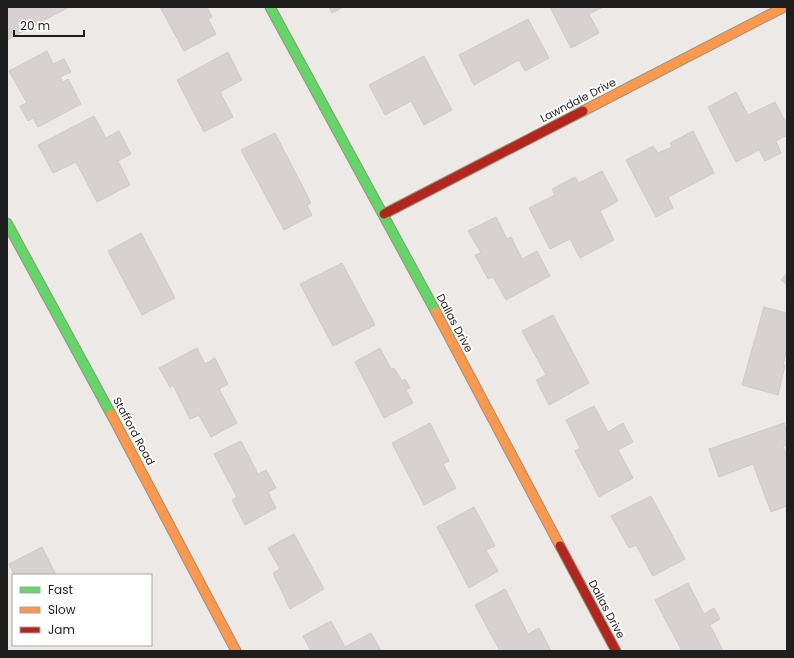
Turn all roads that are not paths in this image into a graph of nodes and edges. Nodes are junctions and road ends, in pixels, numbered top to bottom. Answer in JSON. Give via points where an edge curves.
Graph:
{"nodes":[{"id":1,"x":270,"y":7,"type":"edge"},
{"id":2,"x":784,"y":7,"type":"edge"},
{"id":3,"x":384,"y":214,"type":"junction"},
{"id":4,"x":7,"y":223,"type":"edge"},
{"id":5,"x":236,"y":651,"type":"edge"},
{"id":6,"x":616,"y":651,"type":"edge"}],
"edges":[{"from":1,"to":3,"type":"street","name":"Dallas Drive"},
{"from":2,"to":3,"type":"street","name":"Lawndale Drive"},
{"from":3,"to":6,"type":"street","name":"Dallas Drive"},
{"from":4,"to":5,"type":"street","name":"Stafford Road"}]}
